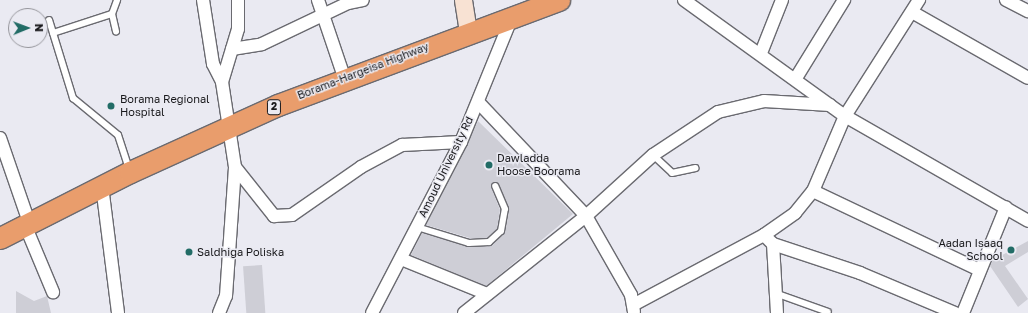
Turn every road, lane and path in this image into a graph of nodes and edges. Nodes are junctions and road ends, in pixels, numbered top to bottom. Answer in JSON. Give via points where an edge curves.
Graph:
{"nodes":[{"id":1,"x":117,"y":0,"type":"edge"},
{"id":2,"x":203,"y":0,"type":"edge"},
{"id":3,"x":238,"y":0,"type":"edge"},
{"id":4,"x":318,"y":0,"type":"edge"},
{"id":5,"x":363,"y":0,"type":"edge"},
{"id":6,"x":463,"y":0,"type":"edge"},
{"id":7,"x":559,"y":0,"type":"edge"},
{"id":8,"x":684,"y":0,"type":"edge"},
{"id":9,"x":782,"y":0,"type":"edge"},
{"id":10,"x":844,"y":0,"type":"edge"},
{"id":11,"x":919,"y":0,"type":"edge"},
{"id":12,"x":1006,"y":0,"type":"edge"},
{"id":13,"x":1028,"y":11,"type":"edge"},
{"id":14,"x":912,"y":12,"type":"junction"},
{"id":15,"x":112,"y":14,"type":"junction"},
{"id":16,"x":323,"y":15,"type":"junction"},
{"id":17,"x":512,"y":17,"type":"junction"},
{"id":18,"x":49,"y":20,"type":"dead end"},
{"id":19,"x":116,"y":32,"type":"dead end"},
{"id":20,"x":468,"y":32,"type":"junction"},
{"id":21,"x":53,"y":33,"type":"junction"},
{"id":22,"x":232,"y":49,"type":"junction"},
{"id":23,"x":761,"y":53,"type":"junction"},
{"id":24,"x":344,"y":78,"type":"junction"},
{"id":25,"x":796,"y":78,"type":"junction"},
{"id":26,"x":1028,"y":78,"type":"edge"},
{"id":27,"x":222,"y":82,"type":"junction"},
{"id":28,"x":478,"y":102,"type":"junction"},
{"id":29,"x":830,"y":105,"type":"junction"},
{"id":30,"x":845,"y":116,"type":"junction"},
{"id":31,"x":229,"y":130,"type":"junction"},
{"id":32,"x":0,"y":138,"type":"edge"},
{"id":33,"x":461,"y":142,"type":"junction"},
{"id":34,"x":653,"y":155,"type":"junction"},
{"id":35,"x":235,"y":168,"type":"junction"},
{"id":36,"x":695,"y":168,"type":"dead end"},
{"id":37,"x":130,"y":172,"type":"junction"},
{"id":38,"x":102,"y":186,"type":"junction"},
{"id":39,"x":495,"y":186,"type":"dead end"},
{"id":40,"x":812,"y":191,"type":"junction"},
{"id":41,"x":1006,"y":207,"type":"junction"},
{"id":42,"x":586,"y":216,"type":"junction"},
{"id":43,"x":1028,"y":220,"type":"edge"},
{"id":44,"x":27,"y":223,"type":"junction"},
{"id":45,"x":417,"y":227,"type":"junction"},
{"id":46,"x":0,"y":238,"type":"edge"},
{"id":47,"x":768,"y":239,"type":"junction"},
{"id":48,"x":401,"y":259,"type":"junction"},
{"id":49,"x":979,"y":270,"type":"junction"},
{"id":50,"x":53,"y":292,"type":"dead end"},
{"id":51,"x":776,"y":293,"type":"junction"},
{"id":52,"x":487,"y":294,"type":"junction"},
{"id":53,"x":634,"y":309,"type":"edge"},
{"id":54,"x":828,"y":312,"type":"dead end"},
{"id":55,"x":118,"y":313,"type":"edge"},
{"id":56,"x":219,"y":313,"type":"edge"},
{"id":57,"x":372,"y":313,"type":"edge"},
{"id":58,"x":464,"y":313,"type":"edge"},
{"id":59,"x":777,"y":313,"type":"edge"},
{"id":60,"x":955,"y":313,"type":"edge"},
{"id":61,"x":963,"y":313,"type":"edge"}],
"edges":[{"from":1,"to":15,"type":"lane"},
{"from":2,"to":27,"type":"street","via":[[213,64]]},
{"from":3,"to":22,"type":"street","via":[[238,29]]},
{"from":4,"to":16,"type":"street"},
{"from":5,"to":16,"type":"street"},
{"from":6,"to":20,"type":"street"},
{"from":7,"to":17,"type":"highway","name":"Borama-Hargeisa Highway","number":"2"},
{"from":8,"to":23,"type":"street"},
{"from":9,"to":23,"type":"street"},
{"from":10,"to":25,"type":"street"},
{"from":11,"to":14,"type":"street"},
{"from":12,"to":13,"type":"street"},
{"from":14,"to":26,"type":"street"},
{"from":14,"to":30,"type":"street"},
{"from":15,"to":19,"type":"lane"},
{"from":15,"to":21,"type":"lane"},
{"from":16,"to":22,"type":"street","via":[[262,44]]},
{"from":16,"to":24,"type":"street"},
{"from":17,"to":20,"type":"highway","name":"Borama-Hargeisa Highway","number":"2"},
{"from":17,"to":28,"type":"street","name":"Amoud University Rd"},
{"from":18,"to":21,"type":"lane"},
{"from":20,"to":24,"type":"highway","name":"Borama-Hargeisa Highway","number":"2"},
{"from":21,"to":37,"type":"lane","via":[[73,98],[118,135]]},
{"from":22,"to":27,"type":"street"},
{"from":23,"to":25,"type":"street"},
{"from":24,"to":31,"type":"highway","name":"Borama-Hargeisa Highway","number":"2"},
{"from":25,"to":29,"type":"street"},
{"from":27,"to":31,"type":"street"},
{"from":28,"to":33,"type":"street","name":"Amoud University Rd"},
{"from":28,"to":42,"type":"street"},
{"from":29,"to":30,"type":"street"},
{"from":29,"to":34,"type":"street","via":[[788,100],[740,104],[718,112]]},
{"from":30,"to":40,"type":"street"},
{"from":30,"to":41,"type":"street"},
{"from":31,"to":35,"type":"street"},
{"from":31,"to":37,"type":"highway","name":"Borama-Hargeisa Highway","number":"2"},
{"from":32,"to":44,"type":"street"},
{"from":33,"to":35,"type":"street","via":[[422,142],[386,152],[284,217],[268,211]]},
{"from":33,"to":45,"type":"street","name":"Amoud University Rd"},
{"from":34,"to":36,"type":"lane","via":[[672,173]]},
{"from":34,"to":42,"type":"street"},
{"from":35,"to":56,"type":"street","via":[[226,296]]},
{"from":37,"to":38,"type":"highway","name":"Borama-Hargeisa Highway","number":"2"},
{"from":38,"to":44,"type":"highway","name":"Borama-Hargeisa Highway","number":"2"},
{"from":38,"to":55,"type":"street"},
{"from":39,"to":45,"type":"lane","via":[[505,209],[502,232],[489,242],[469,243]]},
{"from":40,"to":47,"type":"street","via":[[795,213]]},
{"from":40,"to":49,"type":"street"},
{"from":41,"to":43,"type":"street"},
{"from":41,"to":49,"type":"street"},
{"from":42,"to":52,"type":"street"},
{"from":42,"to":53,"type":"street","via":[[621,276]]},
{"from":44,"to":46,"type":"highway","name":"Borama-Hargeisa Highway","number":"2"},
{"from":44,"to":50,"type":"street"},
{"from":45,"to":48,"type":"street","name":"Amoud University Rd"},
{"from":47,"to":51,"type":"street"},
{"from":47,"to":53,"type":"street"},
{"from":47,"to":60,"type":"street","via":[[860,273]]},
{"from":48,"to":52,"type":"street"},
{"from":48,"to":57,"type":"street","name":"Amoud University Rd"},
{"from":49,"to":61,"type":"street"},
{"from":51,"to":54,"type":"lane"},
{"from":51,"to":59,"type":"street"},
{"from":52,"to":58,"type":"street"}]}
